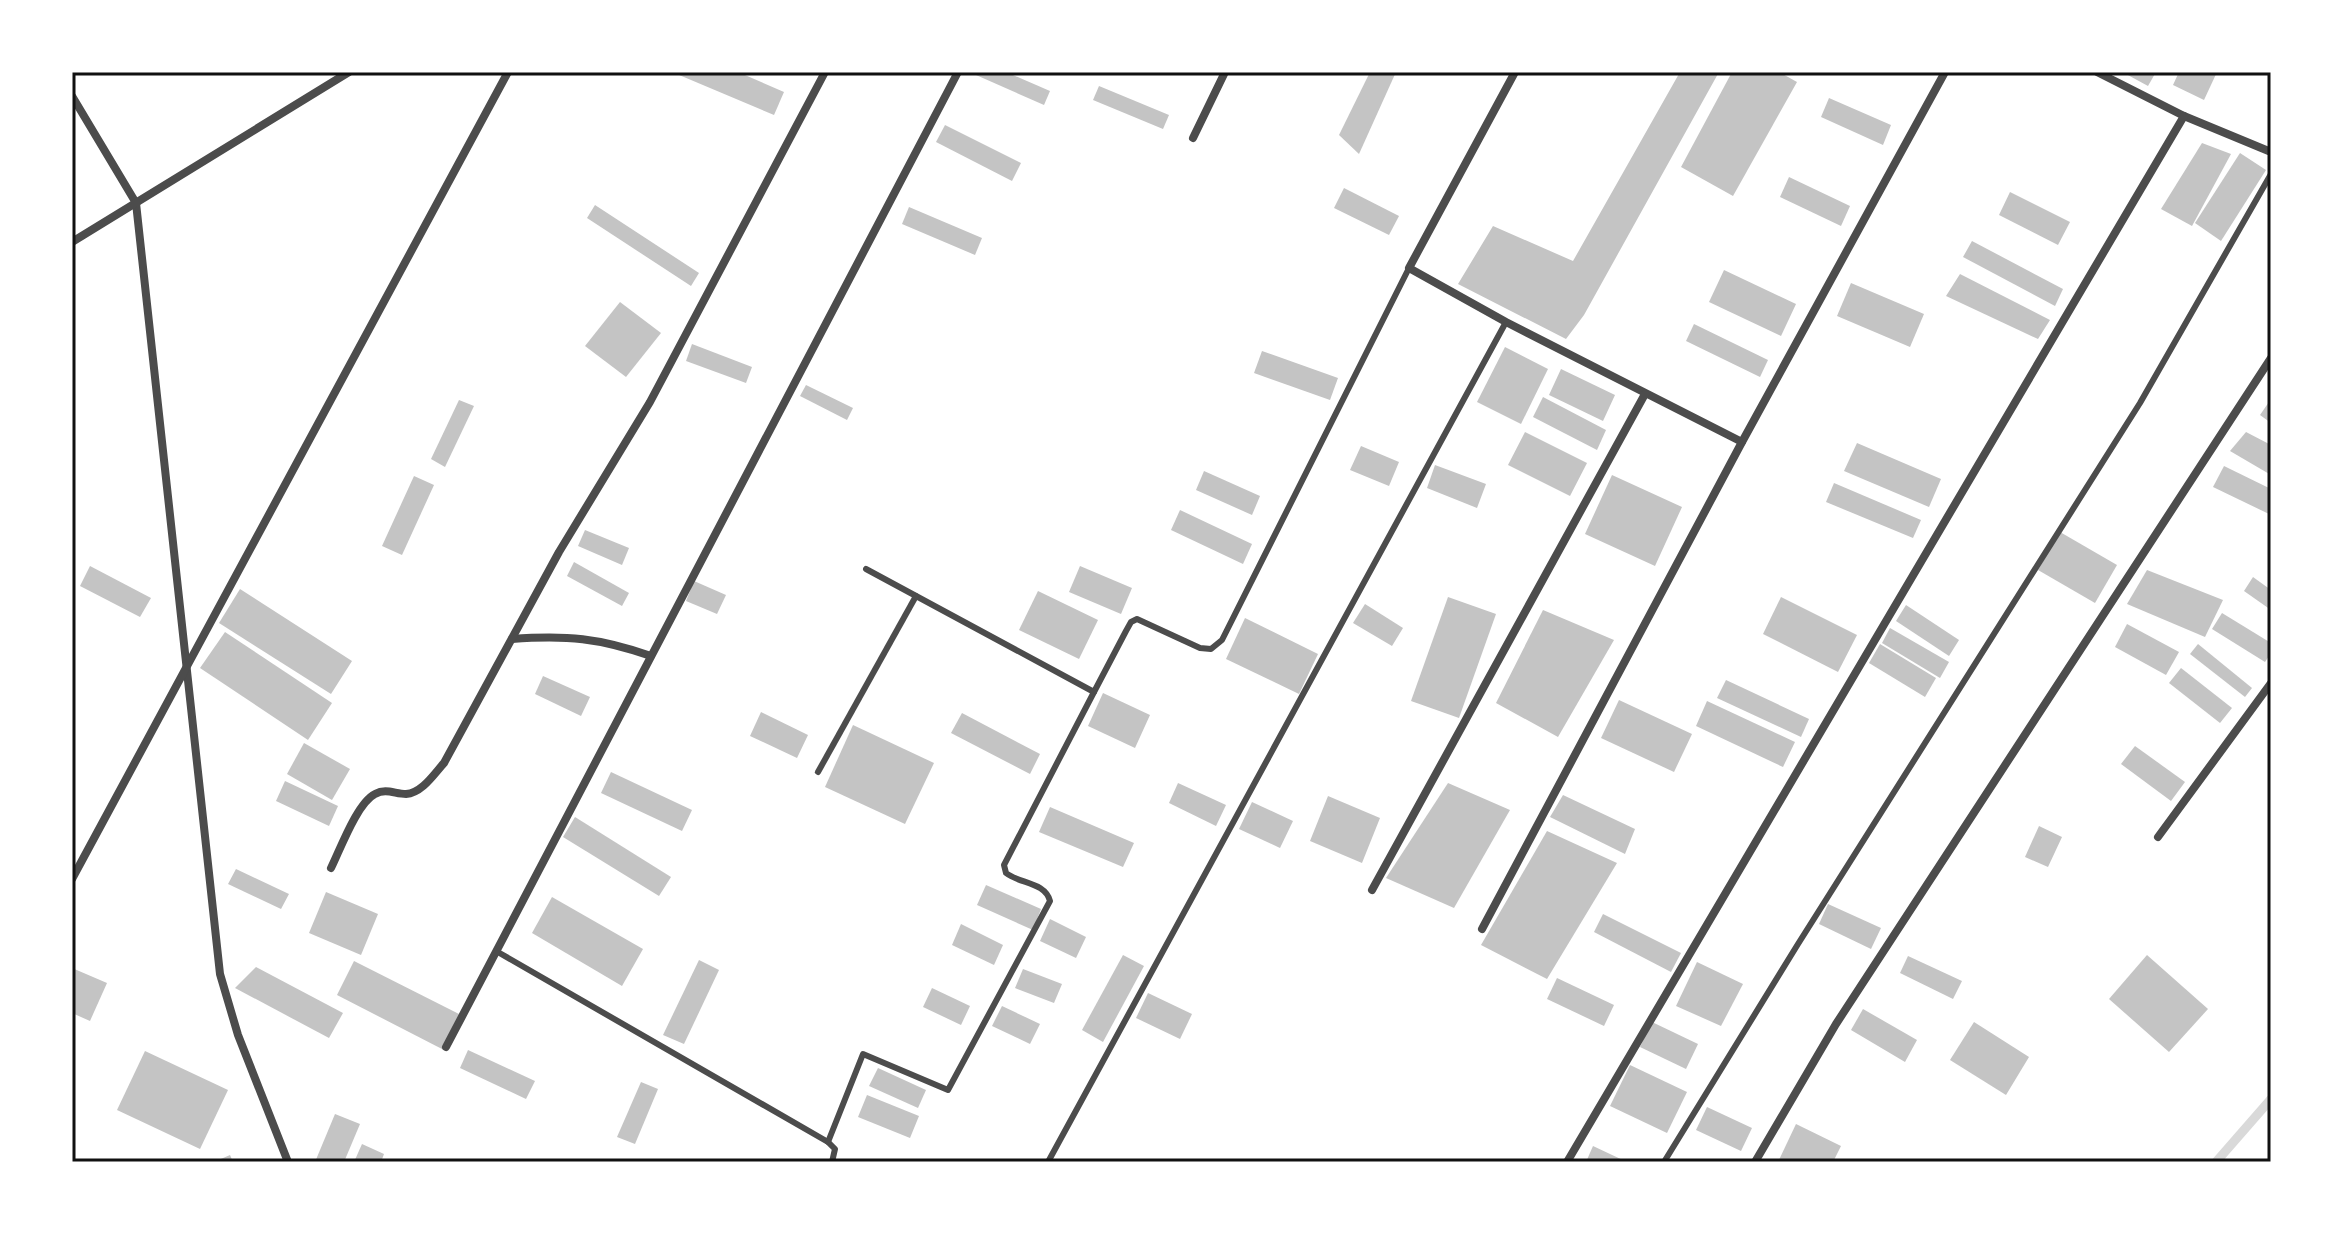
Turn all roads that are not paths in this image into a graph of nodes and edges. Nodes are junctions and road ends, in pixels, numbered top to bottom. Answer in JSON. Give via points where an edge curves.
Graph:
{"nodes":[{"id":1,"x":349,"y":72,"type":"edge"},
{"id":2,"x":508,"y":72,"type":"edge"},
{"id":3,"x":825,"y":72,"type":"edge"},
{"id":4,"x":958,"y":72,"type":"edge"},
{"id":5,"x":1225,"y":72,"type":"edge"},
{"id":6,"x":1515,"y":72,"type":"edge"},
{"id":7,"x":1945,"y":72,"type":"edge"},
{"id":8,"x":2097,"y":72,"type":"edge"},
{"id":9,"x":72,"y":96,"type":"edge"},
{"id":10,"x":2184,"y":116,"type":"junction"},
{"id":11,"x":1193,"y":138,"type":"dead end"},
{"id":12,"x":2271,"y":152,"type":"edge"},
{"id":13,"x":2271,"y":174,"type":"edge"},
{"id":14,"x":136,"y":203,"type":"junction"},
{"id":15,"x":72,"y":242,"type":"edge"},
{"id":16,"x":1409,"y":268,"type":"junction"},
{"id":17,"x":1506,"y":322,"type":"junction"},
{"id":18,"x":2271,"y":358,"type":"edge"},
{"id":19,"x":1645,"y":394,"type":"junction"},
{"id":20,"x":1742,"y":442,"type":"junction"},
{"id":21,"x":866,"y":569,"type":"dead end"},
{"id":22,"x":916,"y":596,"type":"junction"},
{"id":23,"x":512,"y":639,"type":"junction"},
{"id":24,"x":651,"y":656,"type":"junction"},
{"id":25,"x":187,"y":667,"type":"junction"},
{"id":26,"x":2271,"y":683,"type":"edge"},
{"id":27,"x":1094,"y":692,"type":"junction"},
{"id":28,"x":818,"y":772,"type":"dead end"},
{"id":29,"x":2158,"y":837,"type":"dead end"},
{"id":30,"x":331,"y":868,"type":"dead end"},
{"id":31,"x":72,"y":879,"type":"edge"},
{"id":32,"x":1372,"y":890,"type":"dead end"},
{"id":33,"x":1482,"y":929,"type":"dead end"},
{"id":34,"x":496,"y":951,"type":"junction"},
{"id":35,"x":446,"y":1047,"type":"dead end"},
{"id":36,"x":828,"y":1142,"type":"junction"},
{"id":37,"x":288,"y":1162,"type":"edge"},
{"id":38,"x":832,"y":1162,"type":"edge"},
{"id":39,"x":1048,"y":1162,"type":"edge"},
{"id":40,"x":1567,"y":1162,"type":"edge"},
{"id":41,"x":1664,"y":1162,"type":"edge"},
{"id":42,"x":1755,"y":1162,"type":"edge"}],
"edges":[{"from":1,"to":14,"type":"street"},
{"from":2,"to":25,"type":"street"},
{"from":3,"to":23,"type":"street","via":[[650,402]]},
{"from":4,"to":24,"type":"street"},
{"from":5,"to":11,"type":"street"},
{"from":6,"to":16,"type":"street"},
{"from":7,"to":20,"type":"street"},
{"from":8,"to":10,"type":"street"},
{"from":9,"to":14,"type":"street"},
{"from":10,"to":12,"type":"street"},
{"from":10,"to":40,"type":"street"},
{"from":13,"to":41,"type":"lane","via":[[2140,403]]},
{"from":14,"to":15,"type":"street"},
{"from":14,"to":25,"type":"street"},
{"from":16,"to":17,"type":"street"},
{"from":16,"to":27,"type":"lane","via":[[1222,640],[1211,649],[1200,648],[1137,619]]},
{"from":17,"to":19,"type":"street"},
{"from":17,"to":39,"type":"lane"},
{"from":18,"to":42,"type":"street","via":[[1836,1024]]},
{"from":19,"to":20,"type":"street"},
{"from":19,"to":32,"type":"street"},
{"from":20,"to":33,"type":"street"},
{"from":21,"to":22,"type":"lane"},
{"from":22,"to":27,"type":"lane"},
{"from":22,"to":28,"type":"lane"},
{"from":23,"to":24,"type":"street","via":[[579,637]]},
{"from":23,"to":30,"type":"street","via":[[444,763],[419,790],[372,795]]},
{"from":24,"to":34,"type":"street"},
{"from":25,"to":31,"type":"street"},
{"from":25,"to":37,"type":"street","via":[[220,974]]},
{"from":26,"to":29,"type":"street"},
{"from":27,"to":36,"type":"lane","via":[[1004,865],[1012,878],[1042,888],[1050,901],[948,1090],[863,1054]]},
{"from":34,"to":35,"type":"street"},
{"from":34,"to":36,"type":"lane"},
{"from":36,"to":38,"type":"lane","via":[[835,1149]]}]}
